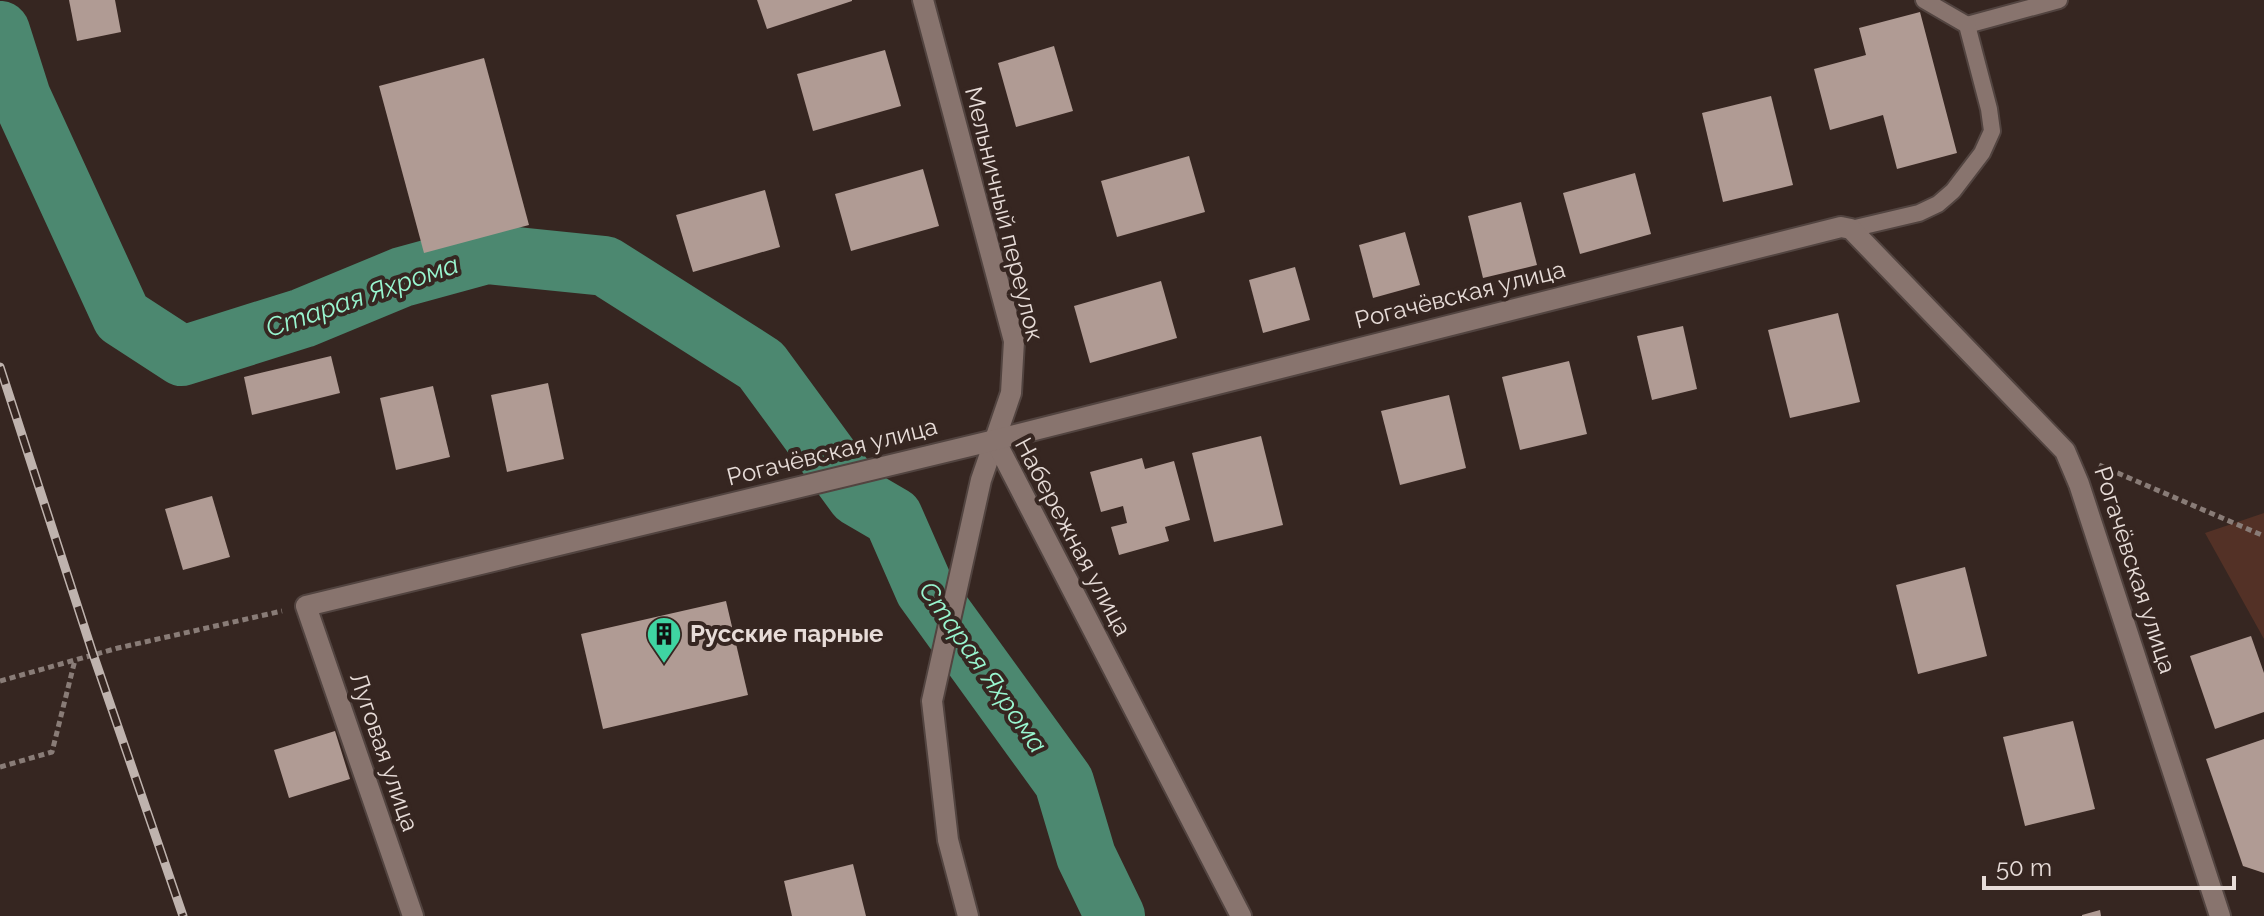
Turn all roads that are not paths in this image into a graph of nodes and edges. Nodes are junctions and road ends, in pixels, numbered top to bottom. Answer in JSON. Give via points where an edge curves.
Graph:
{"nodes":[{"id":1,"x":923,"y":0,"type":"edge"},
{"id":2,"x":1924,"y":0,"type":"edge"},
{"id":3,"x":2059,"y":0,"type":"edge"},
{"id":4,"x":1967,"y":25,"type":"junction"},
{"id":5,"x":1851,"y":229,"type":"junction"},
{"id":6,"x":995,"y":440,"type":"junction"},
{"id":7,"x":306,"y":606,"type":"joint"},
{"id":8,"x":413,"y":916,"type":"edge"},
{"id":9,"x":968,"y":916,"type":"edge"},
{"id":10,"x":1241,"y":916,"type":"edge"},
{"id":11,"x":2220,"y":916,"type":"edge"}],
"edges":[{"from":1,"to":6,"type":"street","name":"Мельничный переулок","via":[[1014,341],[1011,393]]},
{"from":2,"to":4,"type":"lane"},
{"from":3,"to":4,"type":"lane"},
{"from":4,"to":5,"type":"lane","via":[[1992,131],[1982,153],[1938,204]]},
{"from":5,"to":6,"type":"street","name":"Рогачёвская улица","via":[[1831,229]]},
{"from":5,"to":11,"type":"street","name":"Рогачёвская улица","via":[[2065,451]]},
{"from":6,"to":7,"type":"street","name":"Рогачёвская улица"},
{"from":6,"to":9,"type":"street","name":"Набережная улица","via":[[981,480],[932,701],[948,840]]},
{"from":6,"to":10,"type":"street","name":"Набережная улица"},
{"from":7,"to":8,"type":"street","name":"Луговая улица"}]}
